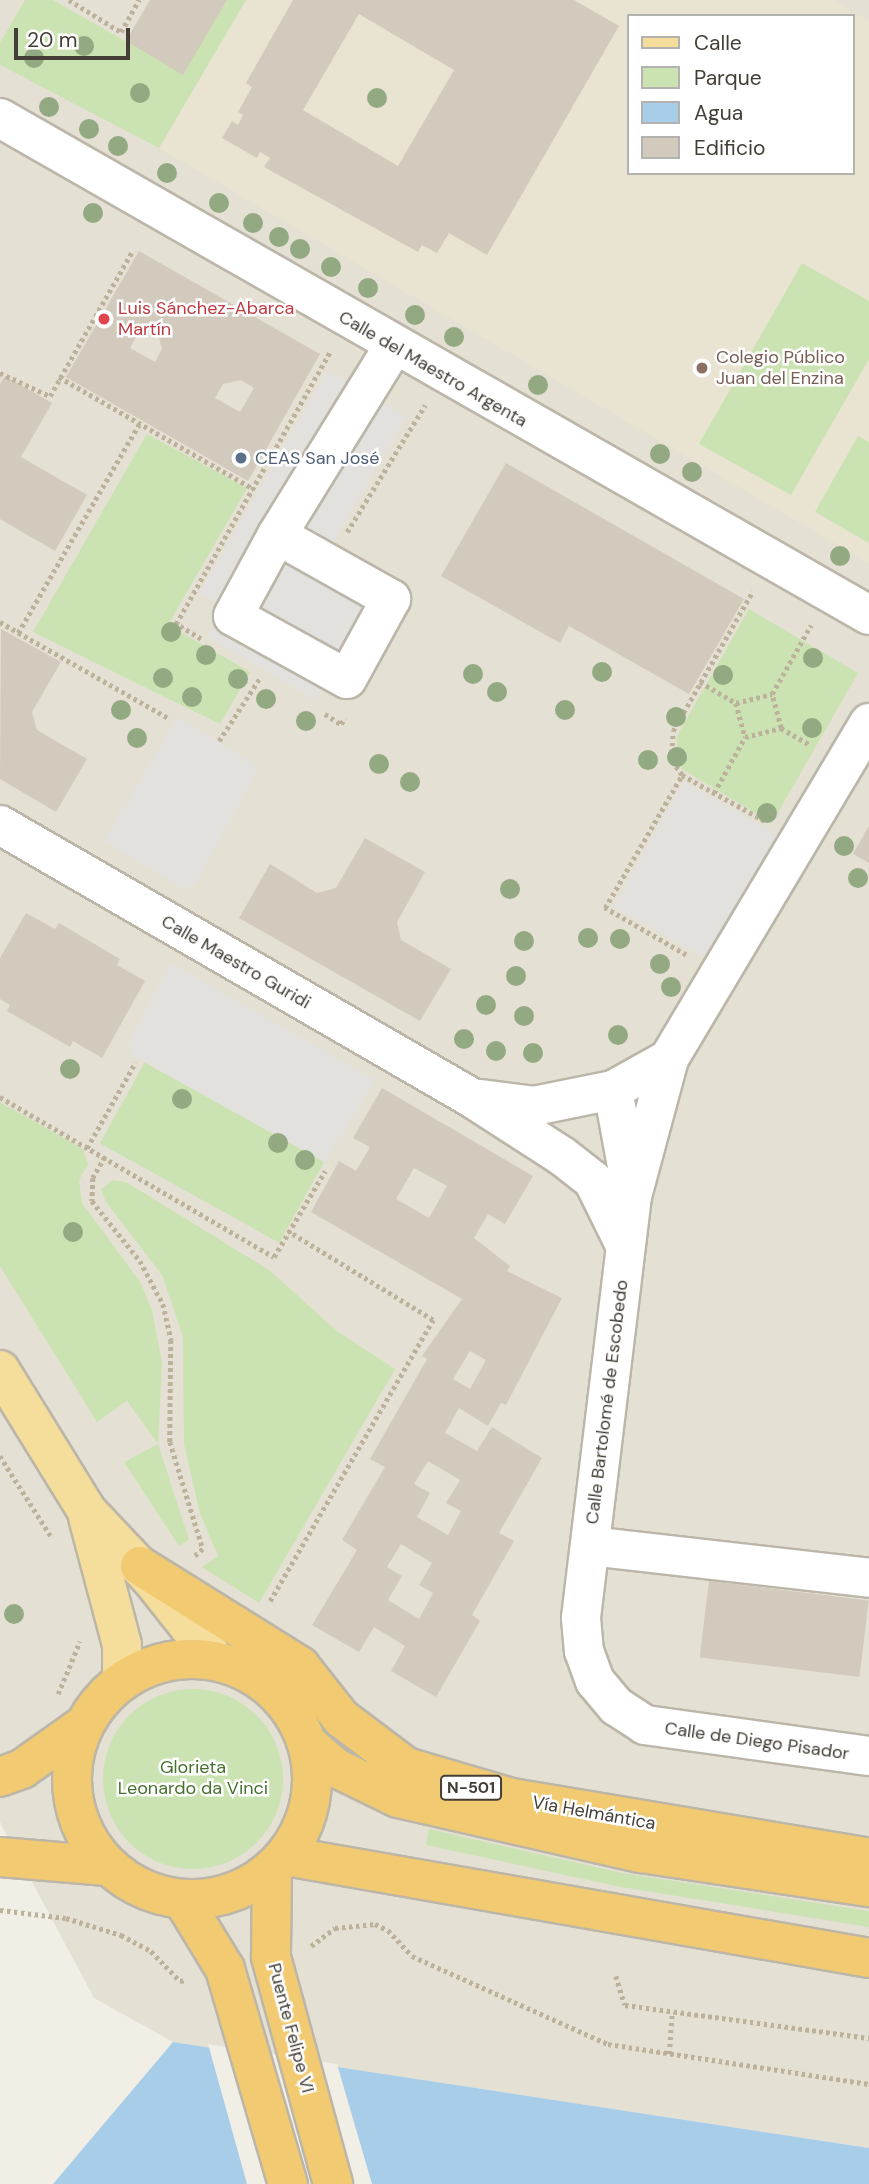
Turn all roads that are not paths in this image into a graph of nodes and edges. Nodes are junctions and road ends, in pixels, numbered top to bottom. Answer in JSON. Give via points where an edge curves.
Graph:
{"nodes":[{"id":1,"x":0,"y":118,"type":"edge"},
{"id":2,"x":393,"y":346,"type":"junction"},
{"id":3,"x":277,"y":535,"type":"dead end"},
{"id":4,"x":869,"y":615,"type":"edge"},
{"id":5,"x":869,"y":723,"type":"edge"},
{"id":6,"x":0,"y":825,"type":"edge"},
{"id":7,"x":669,"y":1059,"type":"junction"},
{"id":8,"x":613,"y":1090,"type":"junction"},
{"id":9,"x":472,"y":1098,"type":"junction"},
{"id":10,"x":632,"y":1196,"type":"junction"},
{"id":11,"x":626,"y":1247,"type":"junction"},
{"id":12,"x":0,"y":1370,"type":"edge"},
{"id":13,"x":87,"y":1511,"type":"junction"},
{"id":14,"x":590,"y":1546,"type":"junction"},
{"id":15,"x":140,"y":1566,"type":"junction"},
{"id":16,"x":869,"y":1578,"type":"edge"},
{"id":17,"x":216,"y":1661,"type":"junction"},
{"id":18,"x":122,"y":1682,"type":"junction"},
{"id":19,"x":84,"y":1725,"type":"junction"},
{"id":20,"x":645,"y":1725,"type":"joint"},
{"id":21,"x":307,"y":1742,"type":"junction"},
{"id":22,"x":869,"y":1756,"type":"edge"},
{"id":23,"x":0,"y":1777,"type":"edge"},
{"id":24,"x":0,"y":1857,"type":"edge"},
{"id":25,"x":869,"y":1858,"type":"edge"},
{"id":26,"x":279,"y":1863,"type":"junction"},
{"id":27,"x":107,"y":1866,"type":"junction"},
{"id":28,"x":869,"y":1887,"type":"edge"},
{"id":29,"x":184,"y":1900,"type":"junction"},
{"id":30,"x":869,"y":1958,"type":"edge"},
{"id":31,"x":288,"y":2184,"type":"edge"},
{"id":32,"x":333,"y":2184,"type":"edge"}],
"edges":[{"from":1,"to":2,"type":"street","name":"Calle del Maestro Argenta"},
{"from":2,"to":3,"type":"street"},
{"from":2,"to":4,"type":"street","name":"Calle del Maestro Argenta"},
{"from":5,"to":7,"type":"street","name":"Calle Bartolomé de Escobedo"},
{"from":6,"to":9,"type":"street","name":"Calle Maestro Guridi"},
{"from":7,"to":8,"type":"street"},
{"from":7,"to":10,"type":"street","name":"Calle Bartolomé de Escobedo"},
{"from":8,"to":9,"type":"street","name":"Calle Maestro Guridi","via":[[534,1106]]},
{"from":8,"to":10,"type":"street"},
{"from":9,"to":11,"type":"street","name":"Calle Maestro Guridi","via":[[593,1180]]},
{"from":10,"to":11,"type":"street","name":"Calle Bartolomé de Escobedo"},
{"from":11,"to":14,"type":"street","name":"Calle Bartolomé de Escobedo"},
{"from":12,"to":13,"type":"main road"},
{"from":13,"to":15,"type":"main road"},
{"from":13,"to":18,"type":"main road","via":[[122,1645]]},
{"from":14,"to":16,"type":"street"},
{"from":14,"to":20,"type":"street","name":"Calle Bartolomé de Escobedo","via":[[581,1618],[584,1651],[595,1681],[616,1706]]},
{"from":15,"to":17,"type":"main road"},
{"from":15,"to":25,"type":"highway","name":"Vía Helmántica","number":"N-501","via":[[162,1575],[300,1666],[341,1718],[406,1767],[512,1798]]},
{"from":17,"to":18,"type":"highway","number":"N-501","via":[[154,1665]]},
{"from":17,"to":21,"type":"highway","number":"N-501","via":[[246,1672],[272,1689],[294,1714]]},
{"from":18,"to":19,"type":"highway","number":"N-501"},
{"from":19,"to":23,"type":"highway","via":[[22,1769]]},
{"from":19,"to":27,"type":"highway","number":"N-501","via":[[71,1784],[84,1832]]},
{"from":20,"to":22,"type":"street","name":"Calle de Diego Pisador"},
{"from":21,"to":26,"type":"highway","number":"N-501","via":[[310,1802]]},
{"from":21,"to":28,"type":"highway","name":"Vía Helmántica","number":"N-501","via":[[336,1768],[398,1798],[641,1853]]},
{"from":24,"to":27,"type":"highway","number":"N-501"},
{"from":26,"to":29,"type":"highway","number":"N-501","via":[[231,1894]]},
{"from":26,"to":30,"type":"highway"},
{"from":26,"to":32,"type":"highway","name":"Puente Felipe VI","via":[[271,1957]]},
{"from":27,"to":29,"type":"highway","number":"N-501","via":[[142,1890]]},
{"from":29,"to":31,"type":"highway","via":[[225,1969]]}]}
